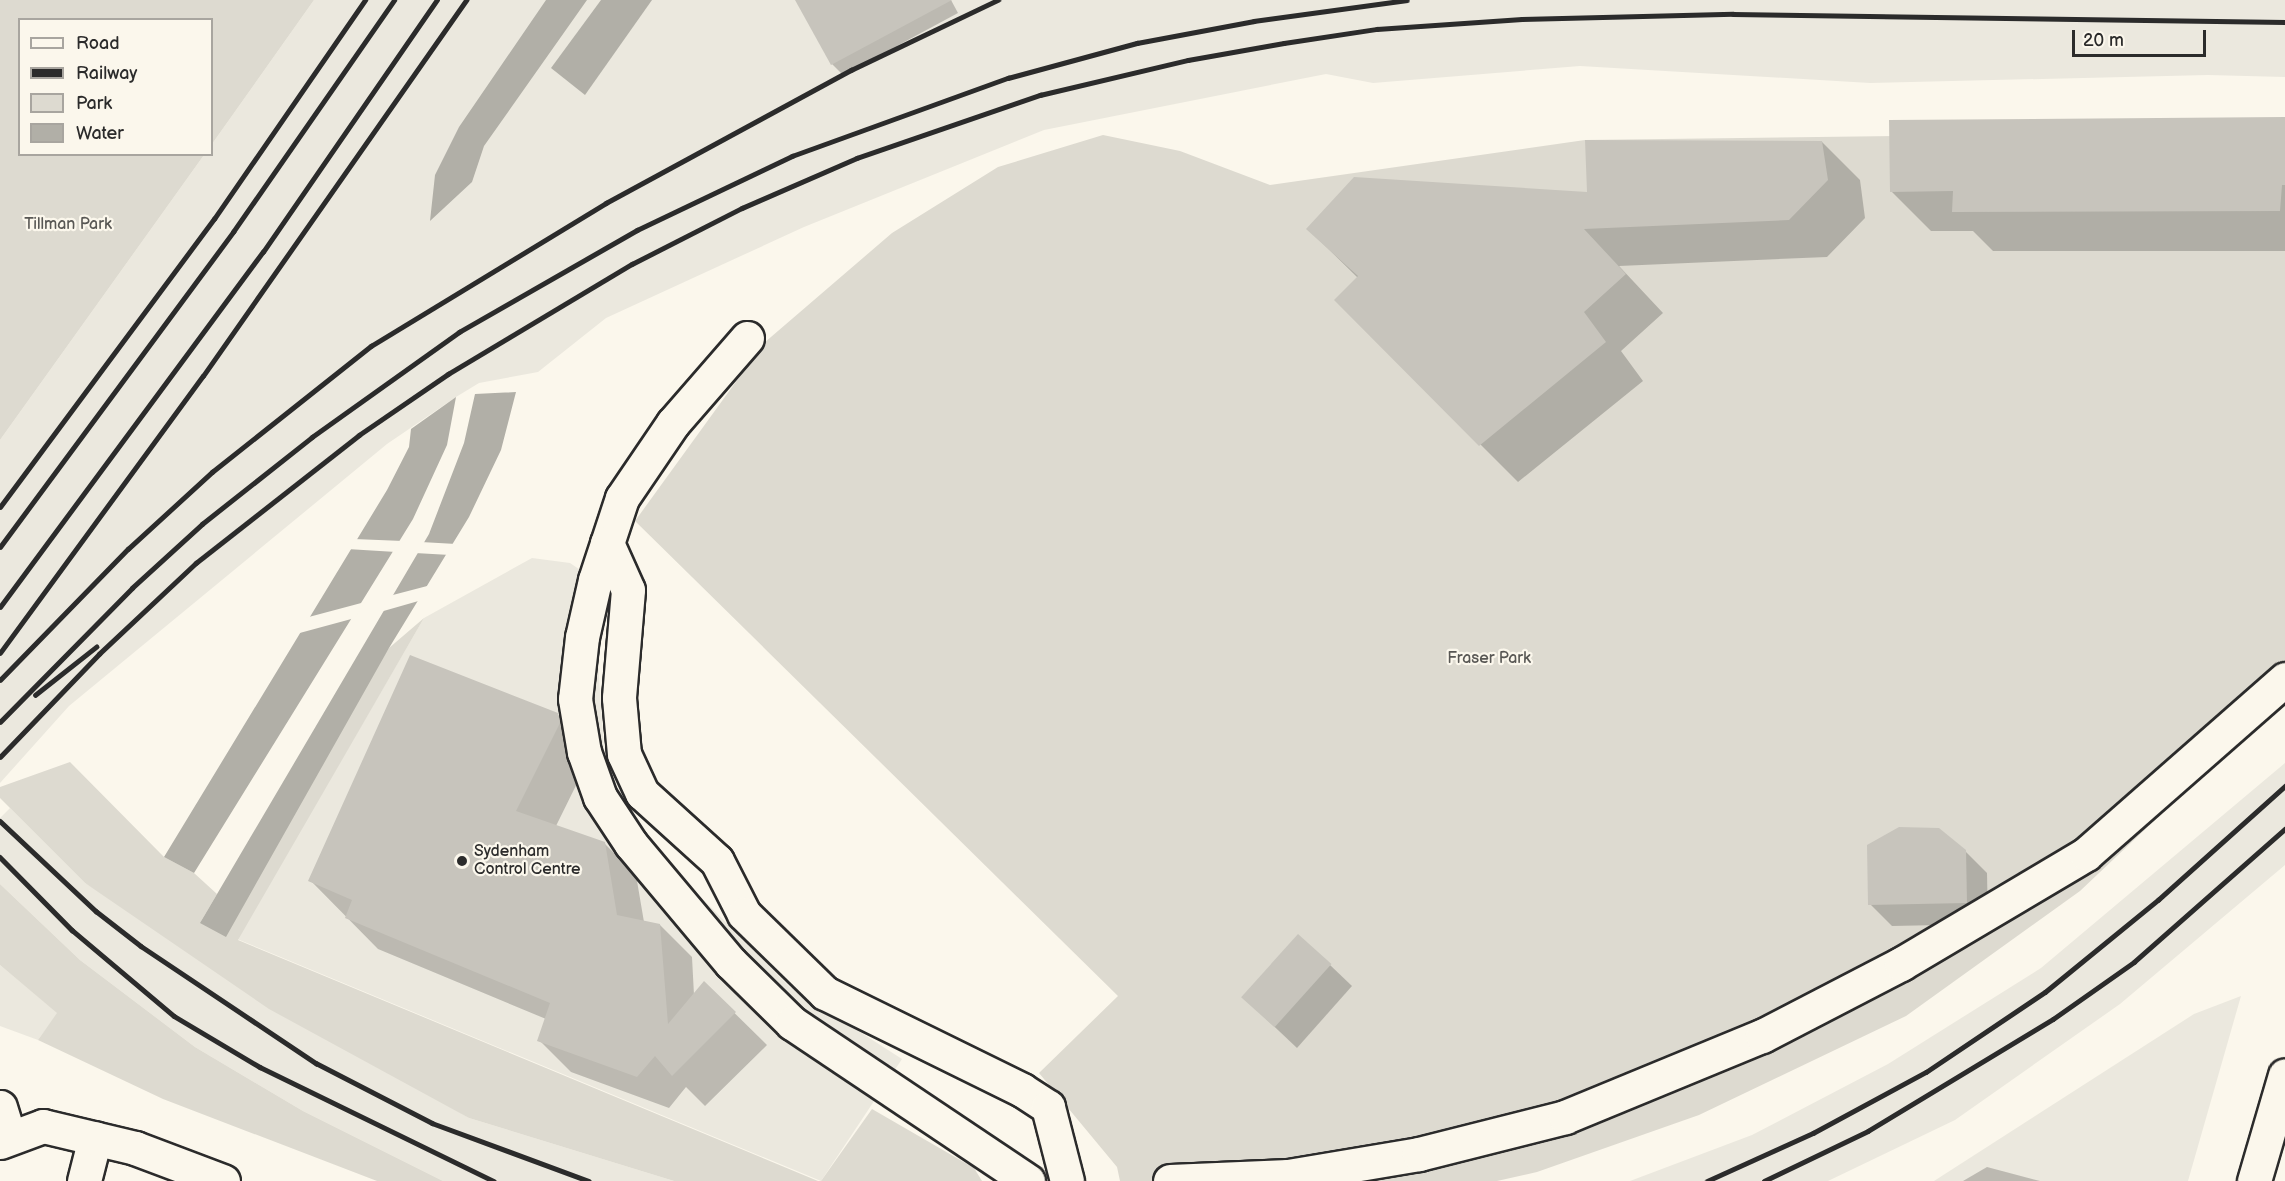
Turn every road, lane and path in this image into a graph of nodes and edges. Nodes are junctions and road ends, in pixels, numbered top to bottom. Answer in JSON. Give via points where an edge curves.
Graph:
{"nodes":[{"id":1,"x":747,"y":338,"type":"dead end"},
{"id":2,"x":607,"y":543,"type":"junction"},
{"id":3,"x":2285,"y":679,"type":"edge"},
{"id":4,"x":2285,"y":1075,"type":"edge"},
{"id":5,"x":3,"y":1128,"type":"edge"},
{"id":6,"x":95,"y":1138,"type":"junction"},
{"id":7,"x":84,"y":1181,"type":"edge"},
{"id":8,"x":223,"y":1181,"type":"edge"},
{"id":9,"x":1028,"y":1181,"type":"edge"},
{"id":10,"x":1067,"y":1181,"type":"edge"},
{"id":11,"x":1170,"y":1181,"type":"edge"},
{"id":12,"x":2254,"y":1181,"type":"edge"}],
"edges":[{"from":1,"to":2,"type":"main road","via":[[673,423],[622,498]]},
{"from":2,"to":9,"type":"main road","via":[[582,637],[575,699],[584,752],[600,797],[631,844],[731,963],[792,1023]]},
{"from":2,"to":10,"type":"main road","via":[[628,590],[619,698],[624,754],[642,793],[717,861],[744,914],[825,993],[1022,1090],[1048,1107]]},
{"from":3,"to":11,"type":"main road","via":[[2086,854],[1900,964],[1762,1036],[1565,1117],[1425,1153],[1288,1176]]},
{"from":4,"to":12,"type":"main road"},
{"from":5,"to":6,"type":"main road","via":[[43,1126]]},
{"from":6,"to":7,"type":"main road"},
{"from":6,"to":8,"type":"main road","via":[[135,1148]]}]}
